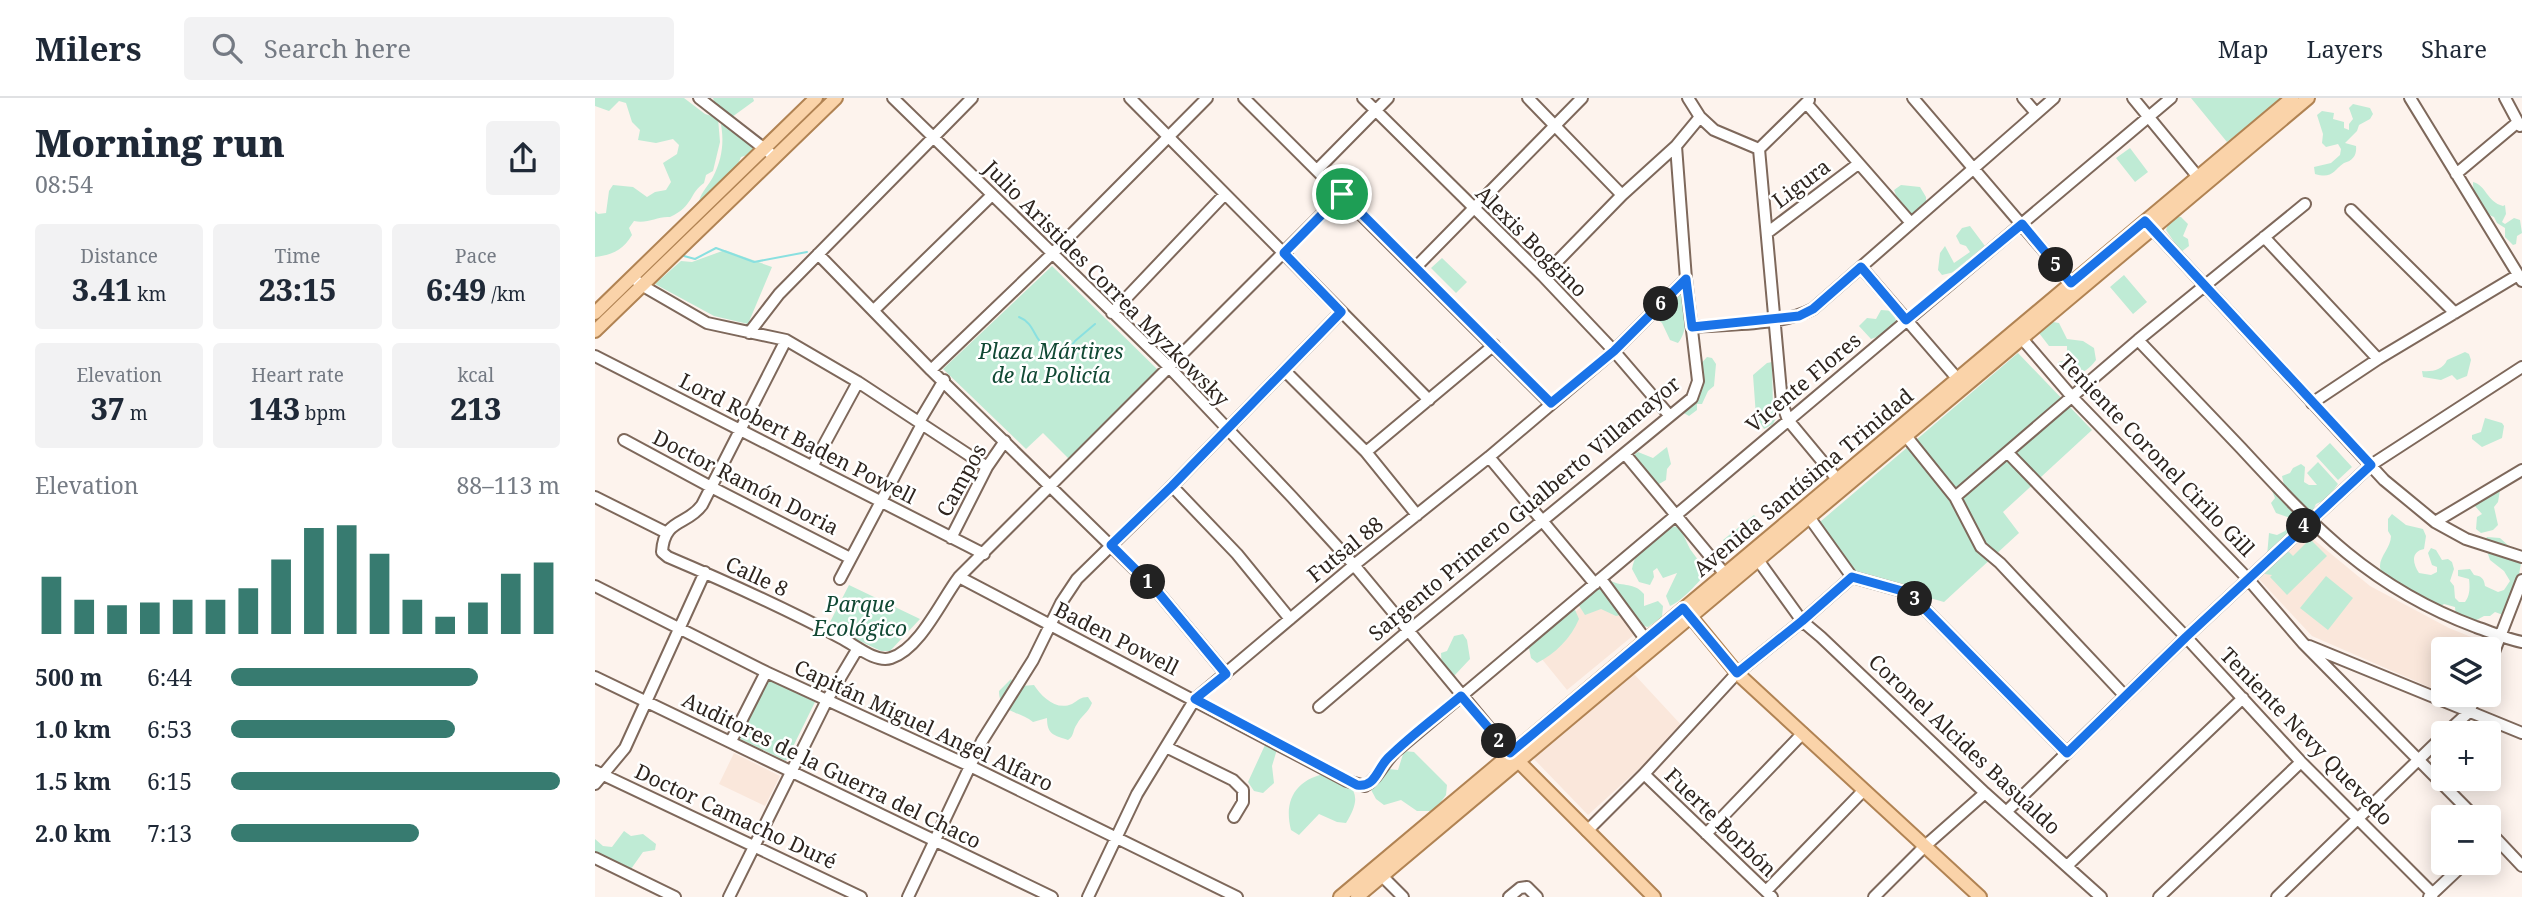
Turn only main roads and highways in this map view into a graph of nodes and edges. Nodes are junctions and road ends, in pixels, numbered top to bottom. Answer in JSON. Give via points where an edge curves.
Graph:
{"nodes":[{"id":1,"x":816,"y":98,"type":"edge"},
{"id":2,"x":836,"y":98,"type":"edge"},
{"id":3,"x":2292,"y":98,"type":"edge"},
{"id":4,"x":2308,"y":98,"type":"edge"},
{"id":5,"x":2201,"y":181,"type":"junction"},
{"id":6,"x":595,"y":313,"type":"edge"},
{"id":7,"x":595,"y":331,"type":"edge"},
{"id":8,"x":1960,"y":383,"type":"junction"},
{"id":9,"x":1840,"y":483,"type":"junction"},
{"id":10,"x":1687,"y":612,"type":"junction"},
{"id":11,"x":1513,"y":757,"type":"junction"},
{"id":12,"x":1378,"y":872,"type":"junction"},
{"id":13,"x":1647,"y":895,"type":"edge"},
{"id":14,"x":1340,"y":897,"type":"edge"},
{"id":15,"x":1357,"y":897,"type":"edge"},
{"id":16,"x":1980,"y":897,"type":"edge"}],
"edges":[{"from":1,"to":6,"type":"main road"},
{"from":2,"to":7,"type":"main road"},
{"from":3,"to":5,"type":"main road","name":"Avenida Santísima Trinidad"},
{"from":4,"to":5,"type":"main road","name":"Avenida Santísima Trinidad"},
{"from":5,"to":8,"type":"main road","name":"Avenida Santísima Trinidad"},
{"from":8,"to":9,"type":"main road","name":"Avenida Santísima Trinidad"},
{"from":8,"to":9,"type":"main road","name":"Avenida Santísima Trinidad","via":[[1906,436]]},
{"from":9,"to":10,"type":"main road","name":"Avenida Santísima Trinidad","via":[[1724,573]]},
{"from":9,"to":10,"type":"main road","name":"Avenida Santísima Trinidad","via":[[1809,517]]},
{"from":10,"to":11,"type":"main road","name":"Avenida Santísima Trinidad"},
{"from":10,"to":11,"type":"main road","name":"Avenida Santísima Trinidad","via":[[1646,640]]},
{"from":10,"to":16,"type":"main road","via":[[1737,673]]},
{"from":11,"to":12,"type":"main road","name":"Avenida Santísima Trinidad"},
{"from":11,"to":13,"type":"main road","name":"Julio Aristides Correa Myzkowsky"},
{"from":12,"to":14,"type":"main road","name":"Avenida Santísima Trinidad"},
{"from":12,"to":15,"type":"main road","name":"Avenida Santísima Trinidad"}]}
